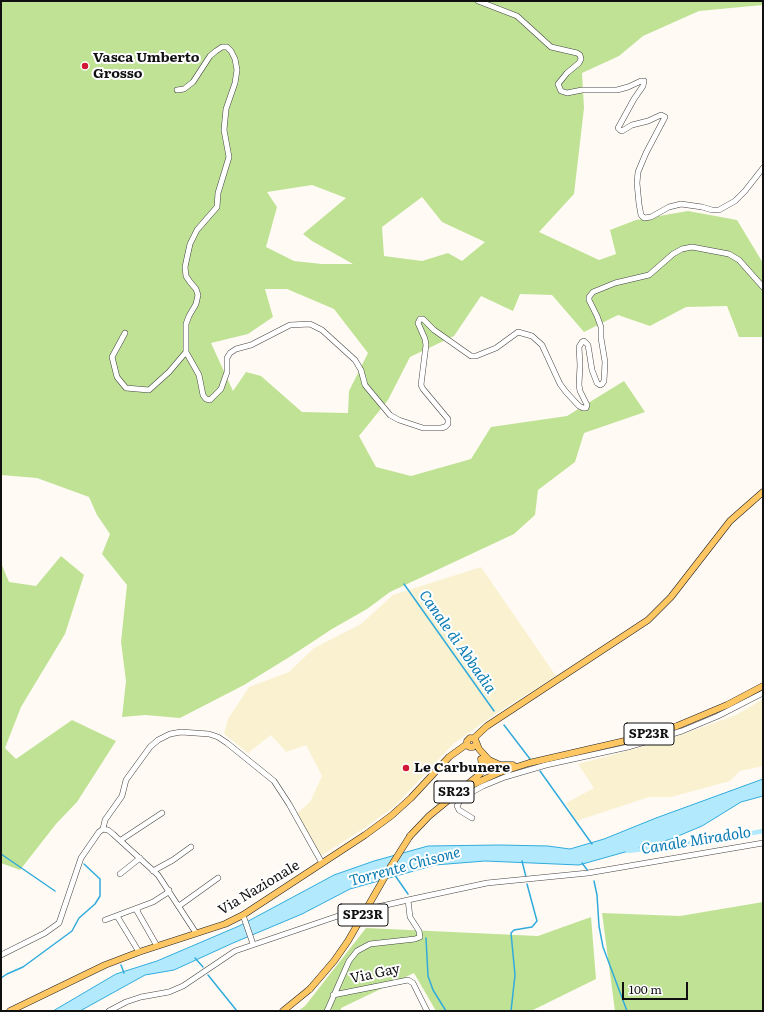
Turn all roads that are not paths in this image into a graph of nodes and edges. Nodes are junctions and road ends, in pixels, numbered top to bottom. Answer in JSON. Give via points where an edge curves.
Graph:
{"nodes":[{"id":1,"x":478,"y":1,"type":"edge"},
{"id":2,"x":177,"y":90,"type":"dead end"},
{"id":3,"x":763,"y":168,"type":"edge"},
{"id":4,"x":763,"y":287,"type":"edge"},
{"id":5,"x":125,"y":333,"type":"dead end"},
{"id":6,"x":186,"y":352,"type":"junction"},
{"id":7,"x":763,"y":492,"type":"edge"},
{"id":8,"x":763,"y":686,"type":"edge"},
{"id":9,"x":763,"y":693,"type":"edge"},
{"id":10,"x":472,"y":743,"type":"junction"},
{"id":11,"x":481,"y":759,"type":"junction"},
{"id":12,"x":529,"y":763,"type":"junction"},
{"id":13,"x":498,"y":773,"type":"junction"},
{"id":14,"x":162,"y":813,"type":"dead end"},
{"id":15,"x":472,"y":818,"type":"dead end"},
{"id":16,"x":420,"y":825,"type":"junction"},
{"id":17,"x":103,"y":829,"type":"junction"},
{"id":18,"x":121,"y":840,"type":"junction"},
{"id":19,"x":763,"y":843,"type":"edge"},
{"id":20,"x":191,"y":847,"type":"dead end"},
{"id":21,"x":140,"y":858,"type":"junction"},
{"id":22,"x":322,"y":863,"type":"junction"},
{"id":23,"x":153,"y":871,"type":"junction"},
{"id":24,"x":120,"y":874,"type":"dead end"},
{"id":25,"x":218,"y":878,"type":"dead end"},
{"id":26,"x":169,"y":890,"type":"junction"},
{"id":27,"x":408,"y":900,"type":"junction"},
{"id":28,"x":179,"y":906,"type":"junction"},
{"id":29,"x":138,"y":909,"type":"junction"},
{"id":30,"x":243,"y":915,"type":"junction"},
{"id":31,"x":117,"y":916,"type":"junction"},
{"id":32,"x":105,"y":920,"type":"dead end"},
{"id":33,"x":196,"y":933,"type":"junction"},
{"id":34,"x":253,"y":944,"type":"junction"},
{"id":35,"x":157,"y":946,"type":"junction"},
{"id":36,"x":139,"y":952,"type":"junction"},
{"id":37,"x":1,"y":955,"type":"edge"},
{"id":38,"x":333,"y":995,"type":"junction"},
{"id":39,"x":10,"y":1011,"type":"edge"},
{"id":40,"x":109,"y":1011,"type":"edge"},
{"id":41,"x":283,"y":1011,"type":"edge"},
{"id":42,"x":327,"y":1011,"type":"edge"},
{"id":43,"x":427,"y":1011,"type":"edge"}],
"edges":[{"from":1,"to":3,"type":"street","via":[[517,16],[551,47],[580,55],[579,63],[558,84],[561,91],[567,93],[582,90],[617,90],[644,81],[618,128],[622,131],[661,115],[665,117],[638,172],[638,204],[644,218],[681,204],[719,210],[745,191]]},
{"from":2,"to":6,"type":"street","via":[[184,89],[193,82],[216,50],[227,47],[231,51],[237,70],[226,109],[224,130],[229,157],[218,193],[217,207],[197,230],[186,259],[186,276],[198,295],[186,324]]},
{"from":4,"to":6,"type":"street","via":[[739,260],[729,254],[692,248],[682,249],[673,254],[649,275],[615,283],[593,292],[589,300],[600,321],[604,381],[602,384],[597,383],[588,346],[582,342],[579,347],[579,385],[586,408],[579,406],[560,384],[542,345],[532,336],[518,332],[496,348],[471,356],[420,319],[418,323],[426,349],[421,385],[448,419],[448,424],[441,428],[423,428],[390,415],[365,385],[355,360],[316,326],[290,325],[230,353],[227,358],[225,380],[221,389],[210,400],[203,395],[199,375]]},
{"from":5,"to":6,"type":"street","via":[[112,357],[117,377],[126,388],[149,390],[170,372]]},
{"from":7,"to":10,"type":"main road","name":"Via Nazionale","via":[[730,521],[671,598],[648,620],[487,726]]},
{"from":8,"to":12,"type":"main road","number":"SP23R","via":[[708,714],[671,728]]},
{"from":9,"to":15,"type":"street","via":[[682,731],[628,747],[546,765],[483,786],[465,796],[457,806]]},
{"from":10,"to":11,"type":"main road"},
{"from":10,"to":12,"type":"main road","via":[[494,763]]},
{"from":10,"to":22,"type":"main road","name":"Via Nazionale","number":"SR23","via":[[449,757],[391,816]]},
{"from":11,"to":13,"type":"main road"},
{"from":11,"to":16,"type":"main road","number":"SR23","via":[[482,766],[478,776],[438,803]]},
{"from":12,"to":13,"type":"main road","number":"SP23R"},
{"from":13,"to":16,"type":"main road","number":"SP23R","via":[[451,798]]},
{"from":14,"to":18,"type":"street"},
{"from":16,"to":41,"type":"main road","number":"SP23R","bridge":true,"via":[[391,866],[334,961],[310,989]]},
{"from":17,"to":18,"type":"street"},
{"from":17,"to":22,"type":"street","via":[[105,820],[122,796],[130,774],[158,740],[181,732],[209,734],[227,743],[274,781]]},
{"from":17,"to":37,"type":"street","via":[[81,858],[59,923]]},
{"from":18,"to":21,"type":"street"},
{"from":19,"to":27,"type":"street","via":[[588,873],[487,883]]},
{"from":20,"to":23,"type":"street"},
{"from":21,"to":23,"type":"street"},
{"from":21,"to":24,"type":"street"},
{"from":22,"to":30,"type":"main road","name":"Via Nazionale","number":"SR23"},
{"from":23,"to":26,"type":"street"},
{"from":25,"to":28,"type":"street"},
{"from":26,"to":28,"type":"street"},
{"from":26,"to":29,"type":"street","via":[[154,902]]},
{"from":27,"to":34,"type":"street","via":[[329,919]]},
{"from":27,"to":38,"type":"street","name":"Via Gay","via":[[410,917],[420,937],[415,940],[370,944],[361,948],[349,961]]},
{"from":28,"to":33,"type":"street"},
{"from":29,"to":31,"type":"street"},
{"from":29,"to":35,"type":"street"},
{"from":30,"to":33,"type":"main road","name":"Via Nazionale","number":"SR23"},
{"from":30,"to":34,"type":"street"},
{"from":31,"to":32,"type":"street"},
{"from":31,"to":36,"type":"street"},
{"from":33,"to":35,"type":"main road","name":"Via Nazionale","number":"SR23"},
{"from":34,"to":40,"type":"street","via":[[231,953],[183,986],[126,1002]]},
{"from":35,"to":36,"type":"main road","name":"Via Nazionale","number":"SR23"},
{"from":36,"to":39,"type":"main road","name":"Via Nazionale","number":"SR23","via":[[105,965]]},
{"from":38,"to":42,"type":"street","name":"Via Gay"},
{"from":38,"to":43,"type":"street","name":"Via Gay","via":[[408,980],[413,983]]}]}
